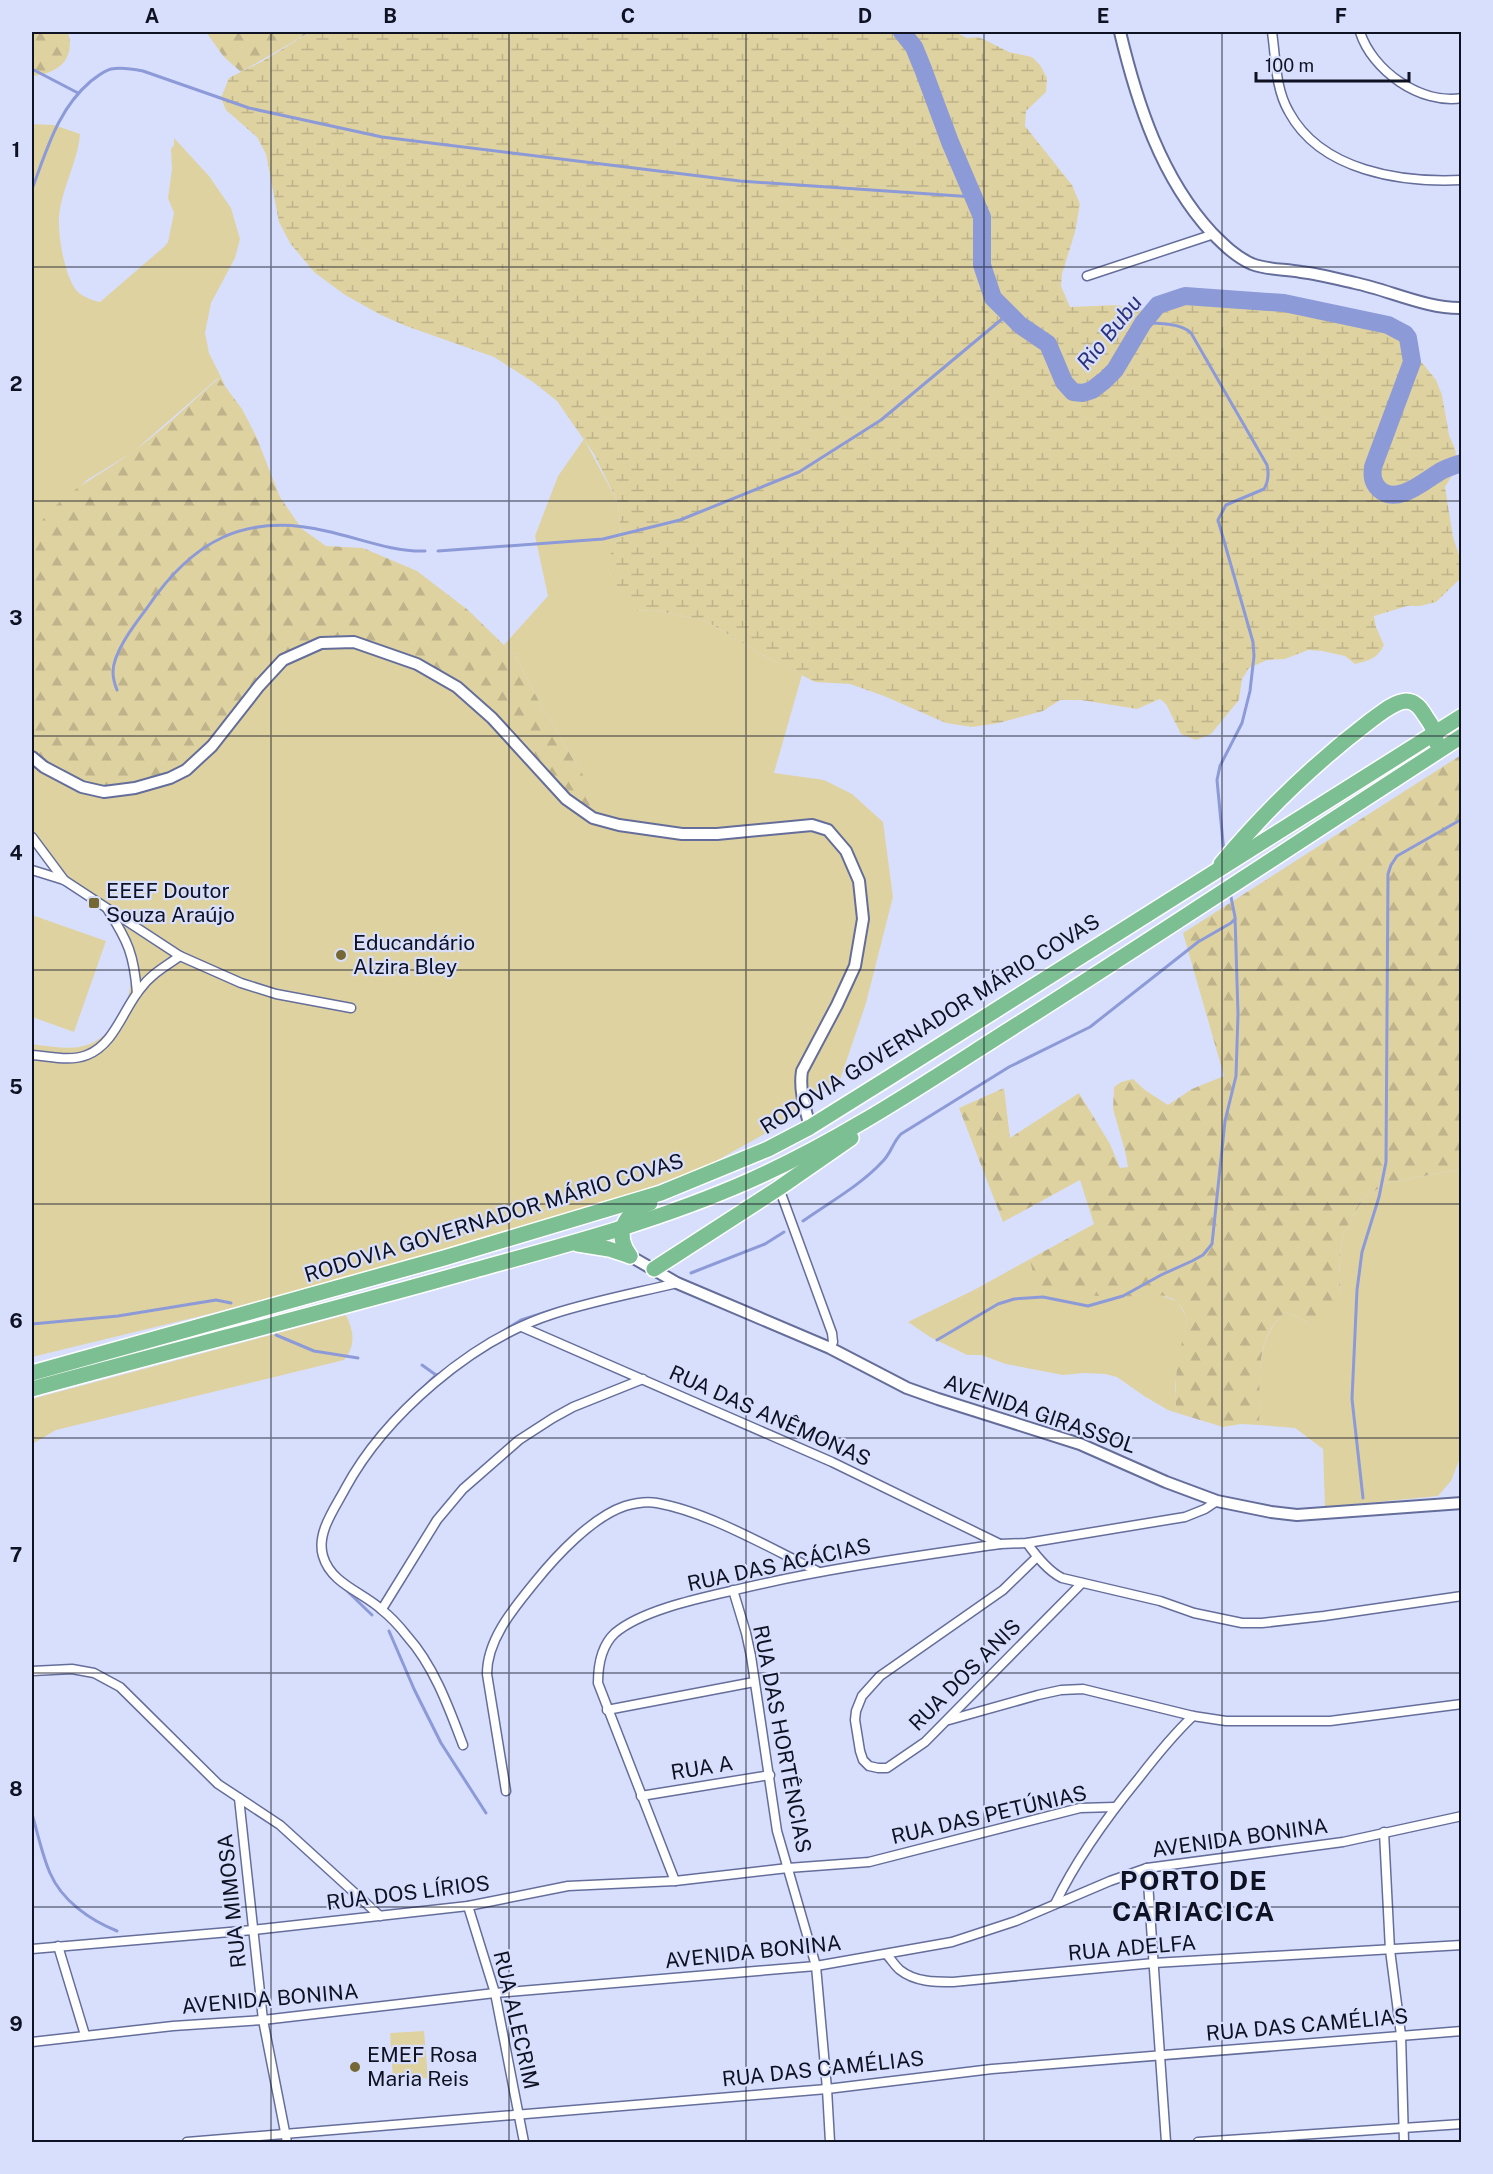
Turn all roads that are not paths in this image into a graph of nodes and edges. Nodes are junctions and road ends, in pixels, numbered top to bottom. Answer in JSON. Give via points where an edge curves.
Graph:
{"nodes":[{"id":1,"x":1120,"y":32,"type":"edge"},
{"id":2,"x":1272,"y":32,"type":"edge"},
{"id":3,"x":1360,"y":32,"type":"edge"},
{"id":4,"x":1461,"y":98,"type":"edge"},
{"id":5,"x":1461,"y":180,"type":"edge"},
{"id":6,"x":1214,"y":234,"type":"junction"},
{"id":7,"x":1087,"y":276,"type":"dead end"},
{"id":8,"x":1461,"y":308,"type":"edge"},
{"id":9,"x":1461,"y":716,"type":"edge"},
{"id":10,"x":1435,"y":732,"type":"junction"},
{"id":11,"x":1461,"y":736,"type":"edge"},
{"id":12,"x":32,"y":757,"type":"edge"},
{"id":13,"x":32,"y":837,"type":"edge"},
{"id":14,"x":1274,"y":858,"type":"junction"},
{"id":15,"x":32,"y":870,"type":"edge"},
{"id":16,"x":1211,"y":875,"type":"junction"},
{"id":17,"x":63,"y":880,"type":"junction"},
{"id":18,"x":108,"y":908,"type":"junction"},
{"id":19,"x":180,"y":956,"type":"junction"},
{"id":20,"x":136,"y":993,"type":"junction"},
{"id":21,"x":351,"y":1008,"type":"dead end"},
{"id":22,"x":32,"y":1055,"type":"edge"},
{"id":23,"x":880,"y":1112,"type":"junction"},
{"id":24,"x":810,"y":1127,"type":"junction"},
{"id":25,"x":768,"y":1149,"type":"junction"},
{"id":26,"x":779,"y":1188,"type":"junction"},
{"id":27,"x":622,"y":1229,"type":"junction"},
{"id":28,"x":571,"y":1243,"type":"junction"},
{"id":29,"x":630,"y":1256,"type":"junction"},
{"id":30,"x":654,"y":1269,"type":"junction"},
{"id":31,"x":676,"y":1283,"type":"junction"},
{"id":32,"x":522,"y":1327,"type":"junction"},
{"id":33,"x":830,"y":1348,"type":"junction"},
{"id":34,"x":32,"y":1373,"type":"edge"},
{"id":35,"x":643,"y":1379,"type":"junction"},
{"id":36,"x":32,"y":1389,"type":"edge"},
{"id":37,"x":1217,"y":1501,"type":"junction"},
{"id":38,"x":1461,"y":1503,"type":"edge"},
{"id":39,"x":1000,"y":1544,"type":"junction"},
{"id":40,"x":1027,"y":1544,"type":"junction"},
{"id":41,"x":1037,"y":1557,"type":"junction"},
{"id":42,"x":817,"y":1571,"type":"junction"},
{"id":43,"x":1082,"y":1583,"type":"junction"},
{"id":44,"x":733,"y":1590,"type":"junction"},
{"id":45,"x":1461,"y":1596,"type":"edge"},
{"id":46,"x":381,"y":1609,"type":"junction"},
{"id":47,"x":32,"y":1671,"type":"edge"},
{"id":48,"x":754,"y":1682,"type":"junction"},
{"id":49,"x":1461,"y":1704,"type":"edge"},
{"id":50,"x":607,"y":1710,"type":"junction"},
{"id":51,"x":1193,"y":1716,"type":"junction"},
{"id":52,"x":946,"y":1721,"type":"junction"},
{"id":53,"x":463,"y":1745,"type":"dead end"},
{"id":54,"x":770,"y":1775,"type":"junction"},
{"id":55,"x":506,"y":1791,"type":"dead end"},
{"id":56,"x":641,"y":1796,"type":"junction"},
{"id":57,"x":238,"y":1798,"type":"junction"},
{"id":58,"x":1115,"y":1807,"type":"junction"},
{"id":59,"x":1461,"y":1816,"type":"edge"},
{"id":60,"x":1384,"y":1832,"type":"junction"},
{"id":61,"x":788,"y":1868,"type":"junction"},
{"id":62,"x":1147,"y":1868,"type":"junction"},
{"id":63,"x":675,"y":1881,"type":"junction"},
{"id":64,"x":1055,"y":1904,"type":"junction"},
{"id":65,"x":468,"y":1906,"type":"junction"},
{"id":66,"x":380,"y":1916,"type":"junction"},
{"id":67,"x":254,"y":1930,"type":"junction"},
{"id":68,"x":1461,"y":1945,"type":"edge"},
{"id":69,"x":58,"y":1946,"type":"junction"},
{"id":70,"x":32,"y":1949,"type":"edge"},
{"id":71,"x":1390,"y":1950,"type":"junction"},
{"id":72,"x":888,"y":1954,"type":"junction"},
{"id":73,"x":1154,"y":1963,"type":"junction"},
{"id":74,"x":816,"y":1966,"type":"junction"},
{"id":75,"x":495,"y":1992,"type":"junction"},
{"id":76,"x":263,"y":2020,"type":"junction"},
{"id":77,"x":1461,"y":2031,"type":"edge"},
{"id":78,"x":85,"y":2035,"type":"junction"},
{"id":79,"x":1401,"y":2035,"type":"junction"},
{"id":80,"x":32,"y":2042,"type":"edge"},
{"id":81,"x":1160,"y":2056,"type":"junction"},
{"id":82,"x":827,"y":2089,"type":"junction"},
{"id":83,"x":518,"y":2114,"type":"junction"},
{"id":84,"x":1461,"y":2124,"type":"edge"},
{"id":85,"x":1403,"y":2129,"type":"junction"},
{"id":86,"x":285,"y":2133,"type":"junction"},
{"id":87,"x":187,"y":2142,"type":"edge"},
{"id":88,"x":287,"y":2142,"type":"edge"},
{"id":89,"x":524,"y":2142,"type":"edge"},
{"id":90,"x":830,"y":2142,"type":"edge"},
{"id":91,"x":1166,"y":2142,"type":"edge"},
{"id":92,"x":1198,"y":2142,"type":"edge"},
{"id":93,"x":1404,"y":2142,"type":"edge"}],
"edges":[{"from":1,"to":6,"type":"street","via":[[1139,98],[1170,176]]},
{"from":2,"to":5,"type":"street","via":[[1277,75],[1289,112],[1329,153],[1378,173]]},
{"from":3,"to":4,"type":"street","via":[[1373,58],[1406,85],[1437,98]]},
{"from":6,"to":7,"type":"street"},
{"from":6,"to":8,"type":"street","via":[[1239,257],[1263,267],[1300,271]]},
{"from":9,"to":10,"type":"highway","name":"RODOVIA GOVERNADOR MÁRIO COVAS"},
{"from":10,"to":14,"type":"highway","via":[[1434,747],[1292,836]]},
{"from":10,"to":16,"type":"highway","name":"RODOVIA GOVERNADOR MÁRIO COVAS"},
{"from":10,"to":16,"type":"highway","via":[[1414,702],[1399,703],[1386,710],[1292,787]]},
{"from":11,"to":14,"type":"highway","name":"RODOVIA GOVERNADOR MÁRIO COVAS"},
{"from":12,"to":24,"type":"street","via":[[82,787],[104,792],[170,778],[186,770],[212,746],[283,660],[321,643],[354,642],[417,664],[457,687],[492,718],[566,799],[593,818],[682,834],[812,825],[828,830],[846,851],[859,881],[863,919],[855,966],[802,1071],[802,1096]]},
{"from":13,"to":17,"type":"street"},
{"from":14,"to":23,"type":"highway","name":"RODOVIA GOVERNADOR MÁRIO COVAS"},
{"from":15,"to":17,"type":"street"},
{"from":16,"to":24,"type":"highway","name":"RODOVIA GOVERNADOR MÁRIO COVAS"},
{"from":17,"to":18,"type":"street"},
{"from":18,"to":19,"type":"street"},
{"from":18,"to":20,"type":"street","via":[[129,945],[135,965]]},
{"from":19,"to":20,"type":"street"},
{"from":19,"to":21,"type":"street","via":[[276,994]]},
{"from":20,"to":22,"type":"street","via":[[111,1036],[98,1049],[76,1058]]},
{"from":23,"to":26,"type":"highway","via":[[857,1135]]},
{"from":23,"to":27,"type":"highway","name":"RODOVIA GOVERNADOR MÁRIO COVAS","via":[[750,1181]]},
{"from":24,"to":25,"type":"highway","name":"RODOVIA GOVERNADOR MÁRIO COVAS"},
{"from":25,"to":27,"type":"highway","via":[[760,1164],[639,1207]]},
{"from":25,"to":34,"type":"highway","name":"RODOVIA GOVERNADOR MÁRIO COVAS","via":[[694,1181],[604,1210]]},
{"from":26,"to":30,"type":"highway"},
{"from":26,"to":33,"type":"street","via":[[832,1333]]},
{"from":27,"to":28,"type":"highway","name":"RODOVIA GOVERNADOR MÁRIO COVAS"},
{"from":27,"to":29,"type":"highway","via":[[622,1241]]},
{"from":28,"to":29,"type":"highway"},
{"from":28,"to":36,"type":"highway","name":"RODOVIA GOVERNADOR MÁRIO COVAS"},
{"from":29,"to":30,"type":"street","name":"AVENIDA GIRASSOL"},
{"from":30,"to":31,"type":"street","name":"AVENIDA GIRASSOL"},
{"from":31,"to":32,"type":"street","via":[[552,1314]]},
{"from":31,"to":33,"type":"street","name":"AVENIDA GIRASSOL"},
{"from":32,"to":35,"type":"street","name":"RUA DAS ANÊMONAS"},
{"from":32,"to":46,"type":"street","via":[[478,1349],[438,1379],[380,1439],[355,1471],[328,1519],[322,1544],[327,1565],[344,1584]]},
{"from":33,"to":37,"type":"street","name":"AVENIDA GIRASSOL","via":[[907,1388],[1080,1443]]},
{"from":35,"to":39,"type":"street","name":"RUA DAS ANÊMONAS","via":[[832,1462]]},
{"from":35,"to":46,"type":"street","via":[[554,1418],[519,1440],[463,1489],[437,1520]]},
{"from":37,"to":38,"type":"street","name":"AVENIDA GIRASSOL","via":[[1297,1515]]},
{"from":37,"to":40,"type":"street","name":"RUA DAS ACÁCIAS","via":[[1185,1517]]},
{"from":39,"to":40,"type":"street","name":"RUA DAS ACÁCIAS"},
{"from":39,"to":42,"type":"street","name":"RUA DAS ACÁCIAS"},
{"from":40,"to":41,"type":"street"},
{"from":41,"to":43,"type":"street","via":[[1055,1575]]},
{"from":41,"to":52,"type":"street","name":"RUA DOS ANIS","via":[[1003,1590],[880,1676],[862,1696],[855,1720],[863,1760],[869,1766],[887,1768],[925,1742]]},
{"from":42,"to":44,"type":"street","name":"RUA DAS ACÁCIAS"},
{"from":42,"to":55,"type":"street","via":[[731,1530],[656,1503],[644,1502],[611,1512],[567,1547],[543,1573],[490,1648],[487,1674]]},
{"from":43,"to":45,"type":"street","via":[[1242,1623],[1324,1616]]},
{"from":43,"to":52,"type":"street","name":"RUA DOS ANIS"},
{"from":44,"to":48,"type":"street","name":"RUA DAS HORTÊNCIAS","via":[[746,1632]]},
{"from":44,"to":50,"type":"street","name":"RUA DAS ACÁCIAS","via":[[644,1617],[616,1632],[604,1645],[598,1672]]},
{"from":46,"to":53,"type":"street","via":[[409,1638],[425,1663]]},
{"from":47,"to":57,"type":"street","via":[[72,1669],[94,1673],[120,1687],[218,1784]]},
{"from":48,"to":50,"type":"street"},
{"from":48,"to":54,"type":"street","name":"RUA DAS HORTÊNCIAS"},
{"from":49,"to":51,"type":"street","via":[[1330,1721],[1226,1721]]},
{"from":50,"to":56,"type":"street","name":"RUA DAS ACÁCIAS"},
{"from":51,"to":52,"type":"street","via":[[1083,1689],[1038,1695]]},
{"from":51,"to":58,"type":"street","name":"RUA DAS PETÚNIAS"},
{"from":54,"to":56,"type":"street","name":"RUA A"},
{"from":54,"to":61,"type":"street","name":"RUA DAS HORTÊNCIAS","via":[[777,1831]]},
{"from":56,"to":63,"type":"street","name":"RUA DAS ACÁCIAS"},
{"from":57,"to":66,"type":"street","via":[[280,1825]]},
{"from":57,"to":67,"type":"street","name":"RUA MIMOSA"},
{"from":58,"to":61,"type":"street","name":"RUA DAS PETÚNIAS","via":[[1080,1808],[869,1862]]},
{"from":58,"to":64,"type":"street","via":[[1075,1864]]},
{"from":59,"to":60,"type":"street","name":"AVENIDA BONINA"},
{"from":60,"to":62,"type":"street","name":"AVENIDA BONINA","via":[[1343,1842]]},
{"from":60,"to":71,"type":"street"},
{"from":61,"to":63,"type":"street","name":"RUA DOS LÍRIOS"},
{"from":61,"to":74,"type":"street","name":"RUA DAS HORTÊNCIAS"},
{"from":62,"to":64,"type":"street","name":"AVENIDA BONINA"},
{"from":62,"to":73,"type":"street"},
{"from":63,"to":65,"type":"street","name":"RUA DOS LÍRIOS","via":[[568,1886]]},
{"from":64,"to":72,"type":"street","name":"AVENIDA BONINA","via":[[952,1942]]},
{"from":65,"to":66,"type":"street","name":"RUA DOS LÍRIOS"},
{"from":65,"to":75,"type":"street","name":"RUA ALECRIM"},
{"from":66,"to":67,"type":"street","name":"RUA DOS LÍRIOS"},
{"from":67,"to":69,"type":"street","name":"RUA DOS LÍRIOS"},
{"from":67,"to":76,"type":"street","name":"RUA MIMOSA"},
{"from":68,"to":71,"type":"street","name":"RUA ADELFA"},
{"from":69,"to":70,"type":"street","name":"RUA DOS LÍRIOS"},
{"from":69,"to":78,"type":"street"},
{"from":71,"to":73,"type":"street","name":"RUA ADELFA"},
{"from":71,"to":79,"type":"street"},
{"from":72,"to":73,"type":"street","name":"RUA ADELFA","via":[[900,1970],[928,1982]]},
{"from":72,"to":74,"type":"street","name":"AVENIDA BONINA"},
{"from":73,"to":81,"type":"street"},
{"from":74,"to":75,"type":"street","name":"AVENIDA BONINA"},
{"from":74,"to":82,"type":"street","name":"RUA DAS HORTÊNCIAS"},
{"from":75,"to":76,"type":"street","name":"AVENIDA BONINA"},
{"from":75,"to":83,"type":"street","name":"RUA ALECRIM"},
{"from":76,"to":78,"type":"street","name":"AVENIDA BONINA"},
{"from":76,"to":86,"type":"street","name":"RUA MIMOSA"},
{"from":77,"to":79,"type":"street","name":"RUA DAS CAMÉLIAS"},
{"from":78,"to":80,"type":"street","name":"AVENIDA BONINA"},
{"from":79,"to":81,"type":"street","name":"RUA DAS CAMÉLIAS"},
{"from":79,"to":85,"type":"street"},
{"from":81,"to":82,"type":"street","name":"RUA DAS CAMÉLIAS","via":[[992,2069]]},
{"from":81,"to":91,"type":"street"},
{"from":82,"to":83,"type":"street","name":"RUA DAS CAMÉLIAS"},
{"from":82,"to":90,"type":"street","name":"RUA DAS HORTÊNCIAS"},
{"from":83,"to":86,"type":"street","name":"RUA DAS CAMÉLIAS"},
{"from":83,"to":89,"type":"street","name":"RUA ALECRIM"},
{"from":84,"to":85,"type":"street"},
{"from":85,"to":92,"type":"street"},
{"from":85,"to":93,"type":"street"},
{"from":86,"to":87,"type":"street","name":"RUA DAS CAMÉLIAS"},
{"from":86,"to":88,"type":"street","name":"RUA MIMOSA"}]}
